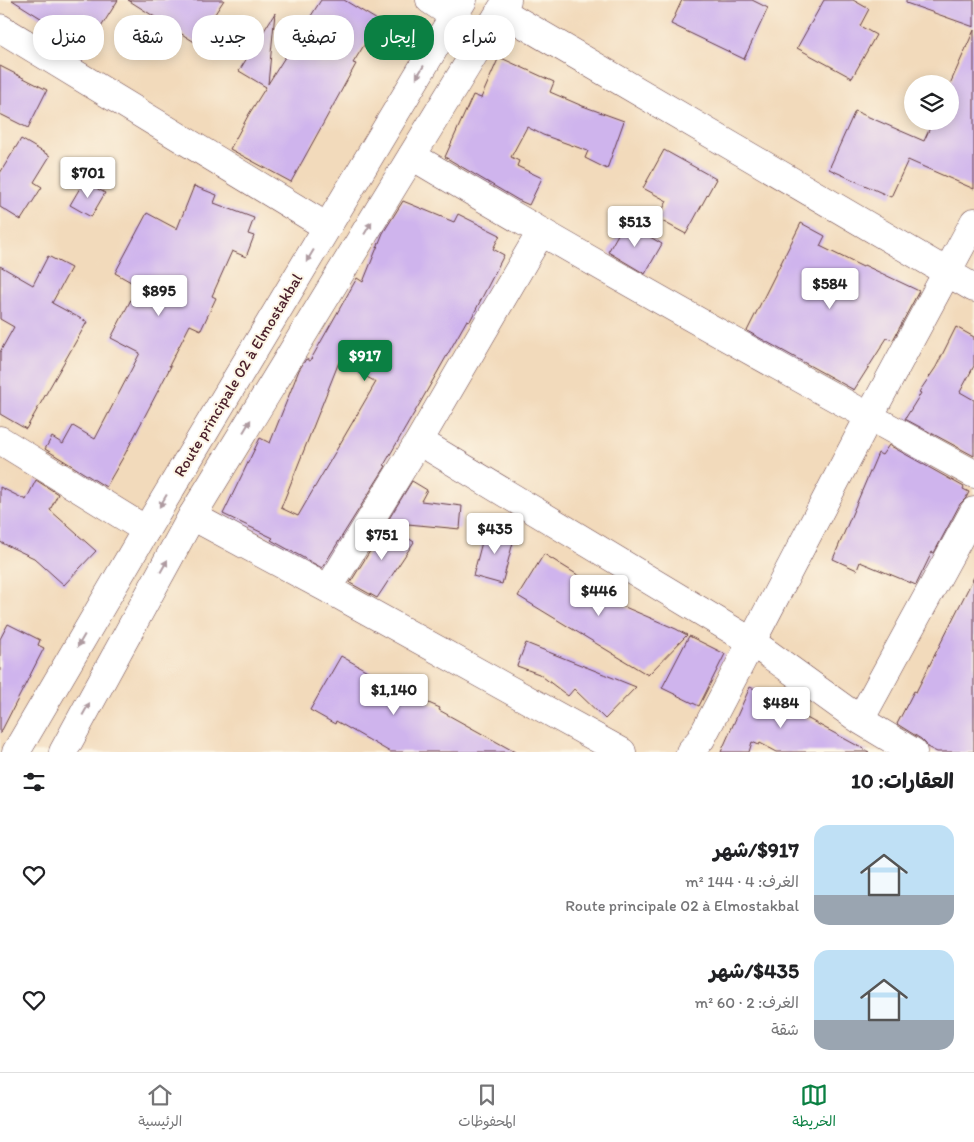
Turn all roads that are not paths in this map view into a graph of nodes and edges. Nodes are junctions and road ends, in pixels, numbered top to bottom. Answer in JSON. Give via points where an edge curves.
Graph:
{"nodes":[{"id":1,"x":430,"y":0,"type":"edge"},
{"id":2,"x":504,"y":6,"type":"edge"},
{"id":3,"x":458,"y":8,"type":"edge"},
{"id":4,"x":0,"y":28,"type":"edge"},
{"id":5,"x":412,"y":156,"type":"junction"},
{"id":6,"x":974,"y":222,"type":"edge"},
{"id":7,"x":327,"y":227,"type":"junction"},
{"id":8,"x":540,"y":232,"type":"junction"},
{"id":9,"x":947,"y":272,"type":"junction"},
{"id":10,"x":974,"y":288,"type":"edge"},
{"id":11,"x":870,"y":417,"type":"junction"},
{"id":12,"x":0,"y":440,"type":"edge"},
{"id":13,"x":419,"y":440,"type":"junction"},
{"id":14,"x":974,"y":474,"type":"edge"},
{"id":15,"x":974,"y":511,"type":"edge"},
{"id":16,"x":192,"y":516,"type":"junction"},
{"id":17,"x":146,"y":530,"type":"junction"},
{"id":18,"x":328,"y":589,"type":"junction"},
{"id":19,"x":752,"y":642,"type":"junction"},
{"id":20,"x":860,"y":720,"type":"junction"},
{"id":21,"x":16,"y":752,"type":"edge"},
{"id":22,"x":63,"y":752,"type":"edge"},
{"id":23,"x":622,"y":752,"type":"edge"},
{"id":24,"x":690,"y":752,"type":"edge"},
{"id":25,"x":913,"y":752,"type":"edge"}],
"edges":[{"from":1,"to":3,"type":"street"},
{"from":2,"to":5,"type":"street","name":"Route principale 02 à Elmostakbal"},
{"from":2,"to":9,"type":"street"},
{"from":3,"to":7,"type":"street","name":"Route principale 02 à Elmostakbal","one_way":true},
{"from":4,"to":7,"type":"street"},
{"from":5,"to":8,"type":"street"},
{"from":16,"to":5,"type":"street","name":"Route principale 02 à Elmostakbal","one_way":true},
{"from":6,"to":9,"type":"street"},
{"from":7,"to":17,"type":"street","name":"Route principale 02 à Elmostakbal","one_way":true},
{"from":8,"to":11,"type":"street"},
{"from":8,"to":13,"type":"street"},
{"from":9,"to":10,"type":"street"},
{"from":9,"to":11,"type":"street"},
{"from":11,"to":14,"type":"street"},
{"from":11,"to":19,"type":"street"},
{"from":12,"to":17,"type":"street"},
{"from":13,"to":18,"type":"street"},
{"from":13,"to":19,"type":"street"},
{"from":15,"to":20,"type":"street"},
{"from":16,"to":18,"type":"street"},
{"from":22,"to":16,"type":"street","name":"Route principale 02 à Elmostakbal","one_way":true},
{"from":17,"to":21,"type":"street","name":"Route principale 02 à Elmostakbal","one_way":true},
{"from":18,"to":23,"type":"street"},
{"from":19,"to":20,"type":"street"},
{"from":19,"to":24,"type":"street","via":[[701,739]]},
{"from":20,"to":25,"type":"street"}]}
